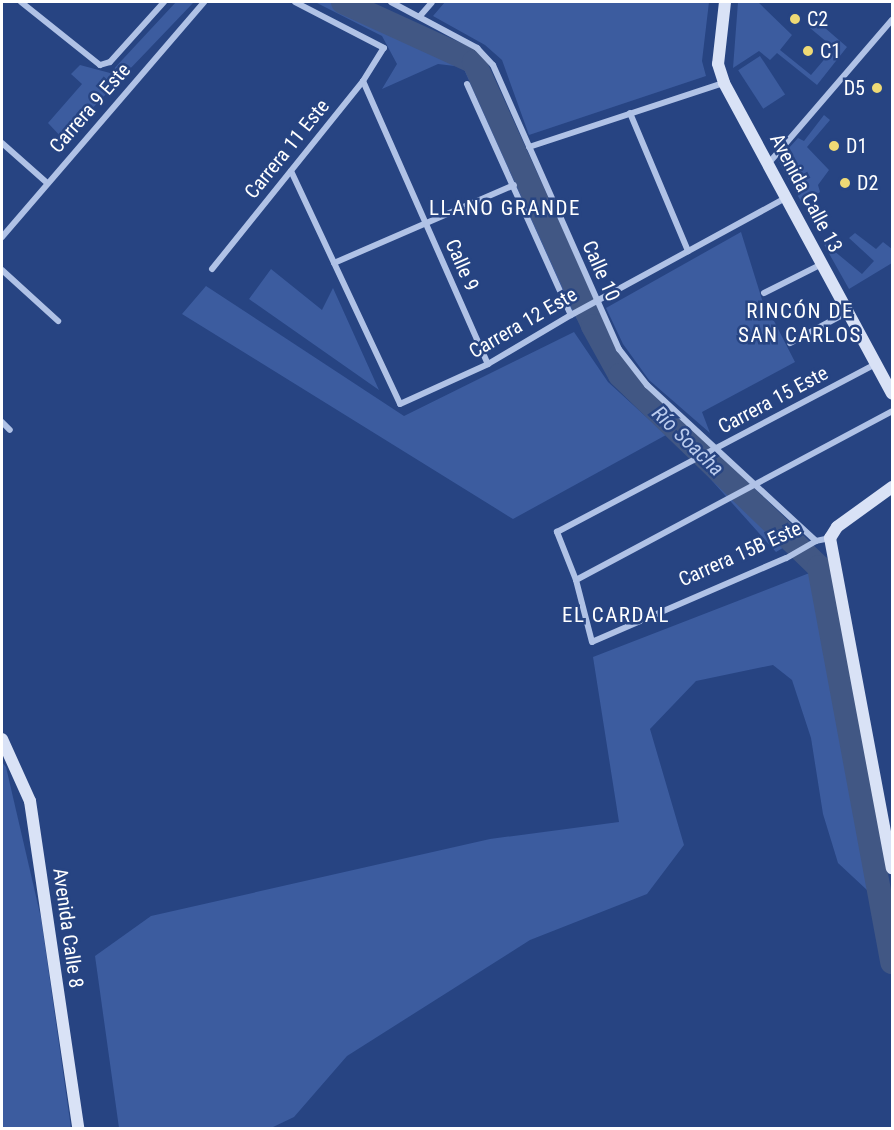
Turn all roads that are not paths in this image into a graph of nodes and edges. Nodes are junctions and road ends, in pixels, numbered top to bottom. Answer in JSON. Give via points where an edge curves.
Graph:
{"nodes":[{"id":1,"x":21,"y":2,"type":"edge"},
{"id":2,"x":164,"y":2,"type":"edge"},
{"id":3,"x":204,"y":2,"type":"edge"},
{"id":4,"x":295,"y":2,"type":"edge"},
{"id":5,"x":391,"y":2,"type":"edge"},
{"id":6,"x":432,"y":2,"type":"edge"},
{"id":7,"x":725,"y":2,"type":"edge"},
{"id":8,"x":420,"y":16,"type":"junction"},
{"id":9,"x":892,"y":20,"type":"edge"},
{"id":10,"x":363,"y":81,"type":"junction"},
{"id":11,"x":724,"y":83,"type":"junction"},
{"id":12,"x":467,"y":84,"type":"dead end"},
{"id":13,"x":630,"y":112,"type":"junction"},
{"id":14,"x":2,"y":143,"type":"edge"},
{"id":15,"x":529,"y":147,"type":"junction"},
{"id":16,"x":768,"y":164,"type":"junction"},
{"id":17,"x":291,"y":171,"type":"junction"},
{"id":18,"x":47,"y":183,"type":"junction"},
{"id":19,"x":514,"y":185,"type":"junction"},
{"id":20,"x":786,"y":198,"type":"junction"},
{"id":21,"x":426,"y":223,"type":"junction"},
{"id":22,"x":2,"y":237,"type":"edge"},
{"id":23,"x":688,"y":251,"type":"junction"},
{"id":24,"x":334,"y":263,"type":"junction"},
{"id":25,"x":822,"y":264,"type":"junction"},
{"id":26,"x":212,"y":269,"type":"dead end"},
{"id":27,"x":2,"y":270,"type":"edge"},
{"id":28,"x":764,"y":293,"type":"dead end"},
{"id":29,"x":594,"y":302,"type":"junction"},
{"id":30,"x":574,"y":313,"type":"junction"},
{"id":31,"x":846,"y":314,"type":"junction"},
{"id":32,"x":58,"y":321,"type":"dead end"},
{"id":33,"x":790,"y":343,"type":"dead end"},
{"id":34,"x":877,"y":363,"type":"junction"},
{"id":35,"x":488,"y":364,"type":"junction"},
{"id":36,"x":892,"y":394,"type":"edge"},
{"id":37,"x":892,"y":411,"type":"edge"},
{"id":38,"x":2,"y":422,"type":"edge"},
{"id":39,"x":10,"y":430,"type":"dead end"},
{"id":40,"x":712,"y":451,"type":"junction"},
{"id":41,"x":753,"y":484,"type":"junction"},
{"id":42,"x":892,"y":486,"type":"edge"},
{"id":43,"x":830,"y":538,"type":"junction"},
{"id":44,"x":816,"y":541,"type":"junction"},
{"id":45,"x":576,"y":580,"type":"junction"},
{"id":46,"x":2,"y":739,"type":"edge"},
{"id":47,"x":892,"y":868,"type":"edge"},
{"id":48,"x":78,"y":1128,"type":"edge"}],
"edges":[{"from":1,"to":2,"type":"street","via":[[100,65],[110,62]]},
{"from":3,"to":18,"type":"street","name":"Carrera 9 Este"},
{"from":4,"to":10,"type":"street","name":"Carrera 11 Este","via":[[384,48]]},
{"from":5,"to":8,"type":"street","name":"Calle 10"},
{"from":6,"to":8,"type":"street"},
{"from":7,"to":11,"type":"main road","name":"Avenida Calle 13","via":[[718,64]]},
{"from":8,"to":15,"type":"street","name":"Calle 10","via":[[477,48],[493,65]]},
{"from":9,"to":16,"type":"street"},
{"from":10,"to":17,"type":"street","name":"Carrera 11 Este"},
{"from":10,"to":21,"type":"street","name":"Calle 9"},
{"from":11,"to":13,"type":"street"},
{"from":11,"to":16,"type":"main road","name":"Avenida Calle 13"},
{"from":12,"to":19,"type":"street"},
{"from":13,"to":15,"type":"street"},
{"from":13,"to":23,"type":"street"},
{"from":14,"to":18,"type":"street"},
{"from":15,"to":29,"type":"street","name":"Calle 10"},
{"from":16,"to":20,"type":"main road","name":"Avenida Calle 13"},
{"from":17,"to":24,"type":"street"},
{"from":17,"to":26,"type":"street","name":"Carrera 11 Este"},
{"from":18,"to":22,"type":"street","name":"Carrera 9 Este"},
{"from":19,"to":21,"type":"street"},
{"from":19,"to":30,"type":"street"},
{"from":20,"to":23,"type":"street","name":"Carrera 12 Este"},
{"from":20,"to":25,"type":"main road","name":"Avenida Calle 13"},
{"from":21,"to":24,"type":"street"},
{"from":21,"to":35,"type":"street","name":"Calle 9"},
{"from":23,"to":29,"type":"street","name":"Carrera 12 Este"},
{"from":24,"to":35,"type":"street","name":"Carrera 12 Este","via":[[400,404]]},
{"from":25,"to":28,"type":"street"},
{"from":25,"to":31,"type":"main road","name":"Avenida Calle 13"},
{"from":27,"to":32,"type":"street"},
{"from":29,"to":30,"type":"street","name":"Carrera 12 Este"},
{"from":29,"to":40,"type":"street","name":"Calle 10","via":[[619,349],[646,385]]},
{"from":30,"to":35,"type":"street","name":"Carrera 12 Este"},
{"from":31,"to":33,"type":"street"},
{"from":31,"to":34,"type":"main road","name":"Avenida Calle 13"},
{"from":34,"to":36,"type":"main road","name":"Avenida Calle 13"},
{"from":34,"to":40,"type":"street","name":"Carrera 15 Este"},
{"from":37,"to":41,"type":"street"},
{"from":38,"to":39,"type":"street"},
{"from":40,"to":41,"type":"street","name":"Calle 10"},
{"from":40,"to":45,"type":"street","name":"Carrera 15 Este","via":[[557,532]]},
{"from":41,"to":44,"type":"street","name":"Calle 10"},
{"from":41,"to":45,"type":"street"},
{"from":42,"to":43,"type":"main road","name":"Carrera 15B Este","via":[[837,527]]},
{"from":43,"to":44,"type":"street","name":"Carrera 15B Este"},
{"from":43,"to":47,"type":"main road"},
{"from":44,"to":45,"type":"street","name":"Carrera 15B Este","via":[[786,558],[592,642]]},
{"from":46,"to":48,"type":"main road","name":"Avenida Calle 8","via":[[30,801]]}]}
